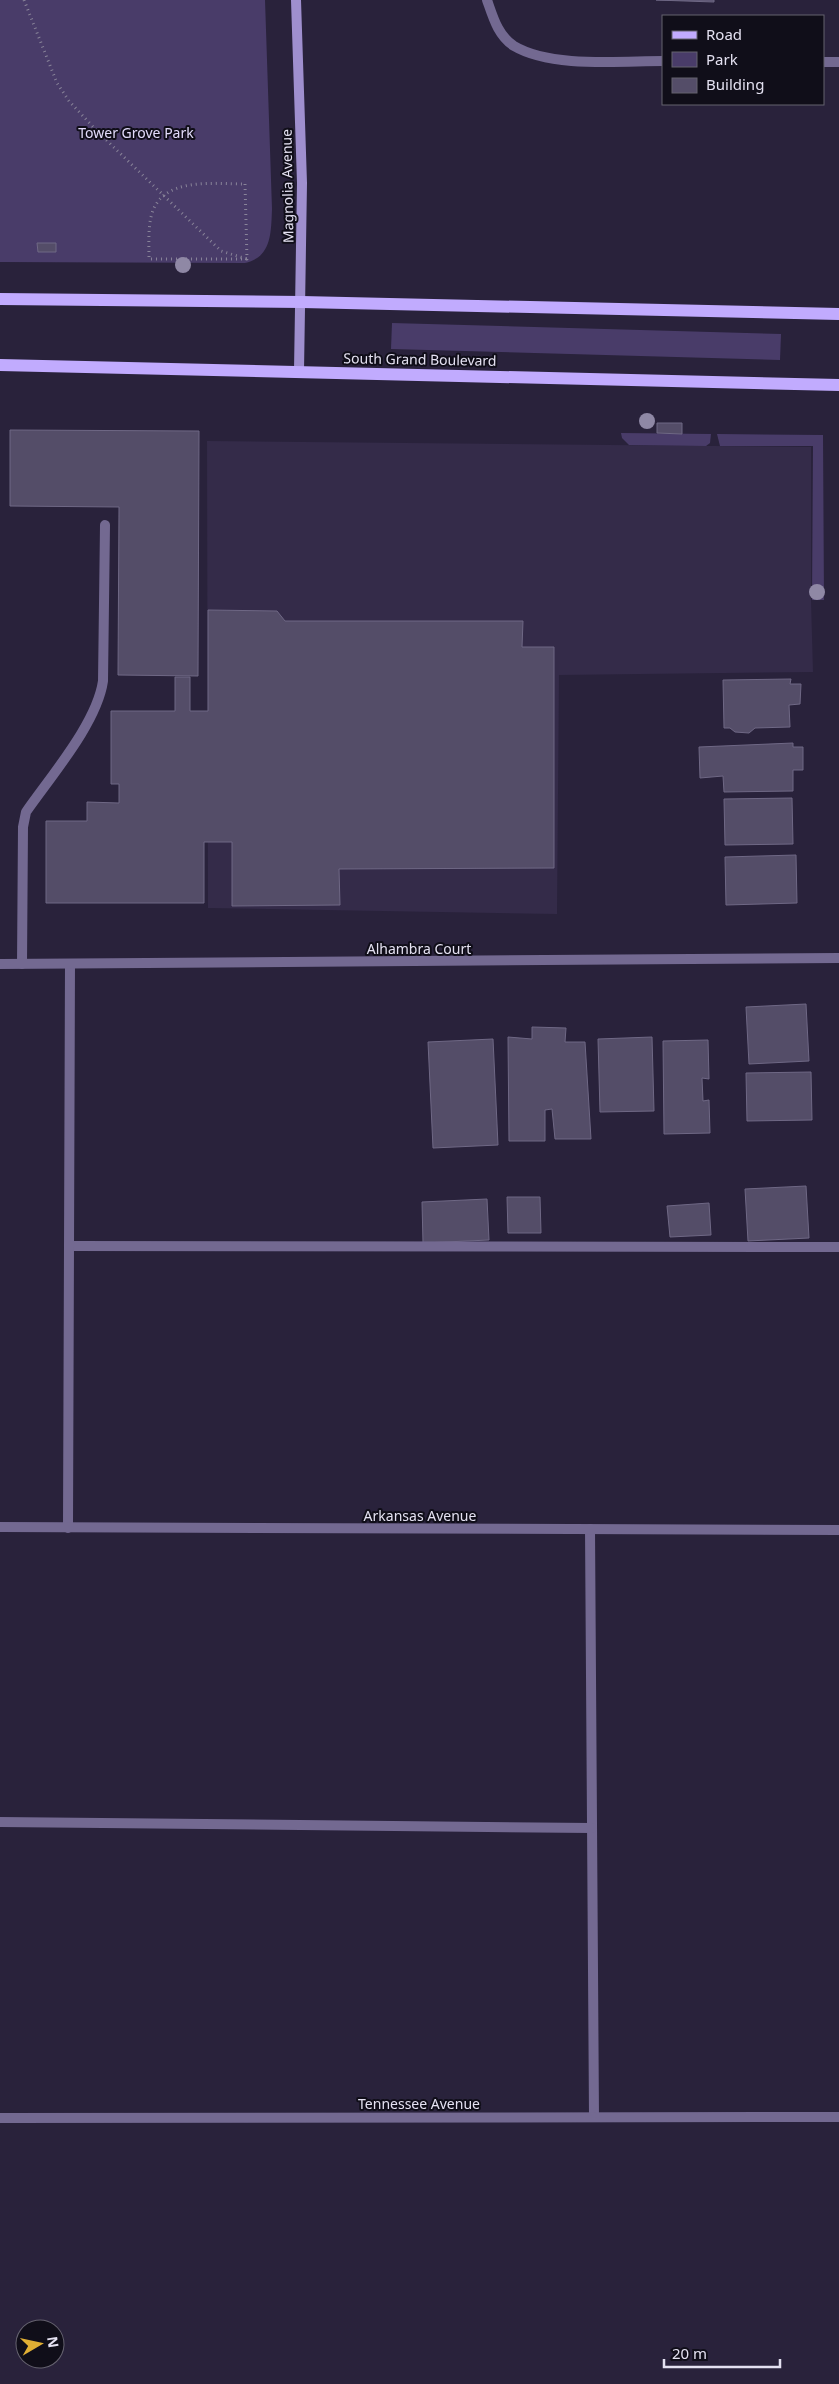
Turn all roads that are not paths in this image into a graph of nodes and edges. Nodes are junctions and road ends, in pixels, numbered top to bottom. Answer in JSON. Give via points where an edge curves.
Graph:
{"nodes":[{"id":1,"x":296,"y":0,"type":"edge"},
{"id":2,"x":487,"y":0,"type":"edge"},
{"id":3,"x":662,"y":61,"type":"edge"},
{"id":4,"x":824,"y":62,"type":"edge"},
{"id":5,"x":839,"y":62,"type":"edge"},
{"id":6,"x":0,"y":299,"type":"edge"},
{"id":7,"x":302,"y":302,"type":"junction"},
{"id":8,"x":839,"y":314,"type":"edge"},
{"id":9,"x":0,"y":365,"type":"edge"},
{"id":10,"x":299,"y":371,"type":"junction"},
{"id":11,"x":839,"y":385,"type":"edge"},
{"id":12,"x":105,"y":525,"type":"dead end"},
{"id":13,"x":839,"y":958,"type":"edge"},
{"id":14,"x":0,"y":964,"type":"edge"},
{"id":15,"x":22,"y":964,"type":"junction"},
{"id":16,"x":70,"y":964,"type":"junction"},
{"id":17,"x":69,"y":1246,"type":"junction"},
{"id":18,"x":839,"y":1247,"type":"edge"},
{"id":19,"x":0,"y":1527,"type":"edge"},
{"id":20,"x":68,"y":1528,"type":"junction"},
{"id":21,"x":590,"y":1529,"type":"junction"},
{"id":22,"x":839,"y":1530,"type":"edge"},
{"id":23,"x":0,"y":1822,"type":"edge"},
{"id":24,"x":592,"y":1828,"type":"junction"},
{"id":25,"x":594,"y":2117,"type":"junction"},
{"id":26,"x":839,"y":2117,"type":"edge"},
{"id":27,"x":0,"y":2118,"type":"edge"}],
"edges":[{"from":1,"to":7,"type":"street","name":"Magnolia Avenue"},
{"from":2,"to":3,"type":"street","via":[[496,26],[513,45],[538,56],[562,60]]},
{"from":4,"to":5,"type":"street"},
{"from":6,"to":7,"type":"main road"},
{"from":7,"to":8,"type":"main road"},
{"from":7,"to":10,"type":"street","name":"Magnolia Avenue"},
{"from":9,"to":10,"type":"main road","name":"South Grand Boulevard"},
{"from":10,"to":11,"type":"main road","name":"South Grand Boulevard"},
{"from":12,"to":15,"type":"street","via":[[103,681],[100,698],[91,718],[26,812],[23,827]]},
{"from":13,"to":16,"type":"street","name":"Alhambra Court"},
{"from":14,"to":15,"type":"street","name":"Alhambra Court"},
{"from":15,"to":16,"type":"street","name":"Alhambra Court"},
{"from":16,"to":17,"type":"street"},
{"from":17,"to":18,"type":"street"},
{"from":17,"to":20,"type":"street"},
{"from":19,"to":20,"type":"street","name":"Arkansas Avenue"},
{"from":20,"to":21,"type":"street","name":"Arkansas Avenue"},
{"from":21,"to":22,"type":"street","name":"Arkansas Avenue"},
{"from":21,"to":24,"type":"street"},
{"from":23,"to":24,"type":"street"},
{"from":24,"to":25,"type":"street"},
{"from":25,"to":26,"type":"street","name":"Tennessee Avenue"},
{"from":25,"to":27,"type":"street","name":"Tennessee Avenue"}]}
